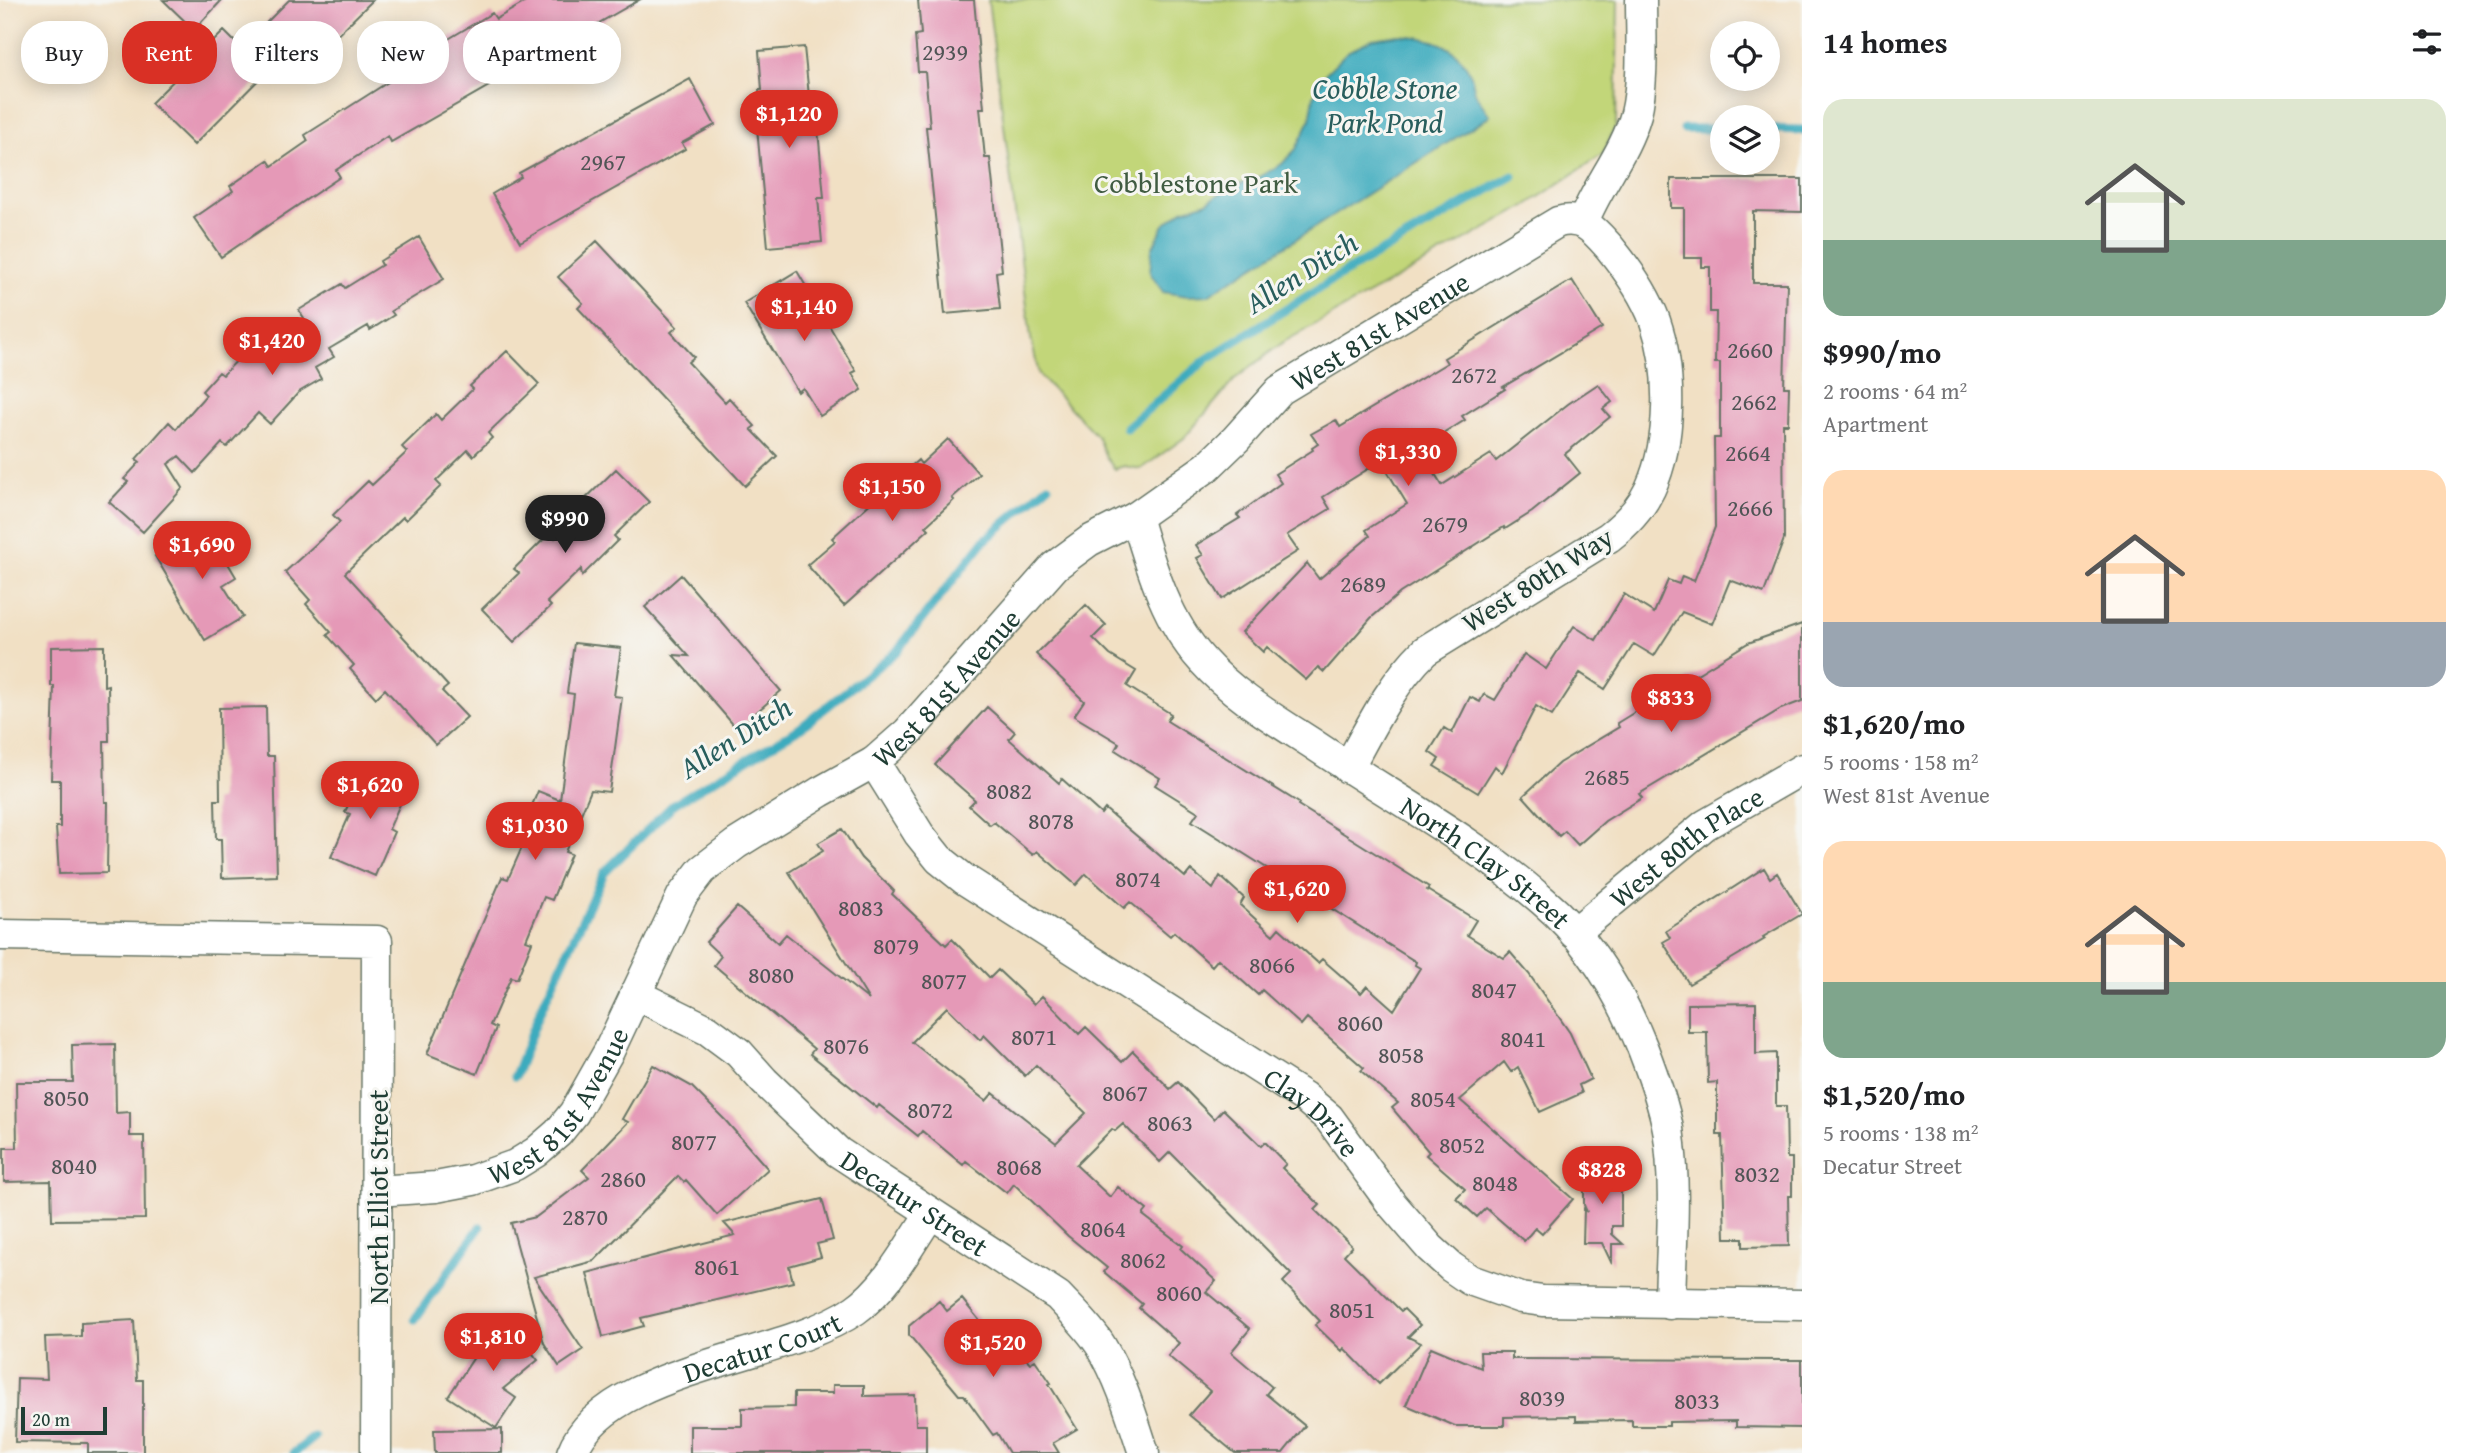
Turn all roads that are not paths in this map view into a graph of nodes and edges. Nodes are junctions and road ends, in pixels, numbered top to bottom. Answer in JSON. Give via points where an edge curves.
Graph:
{"nodes":[{"id":1,"x":1641,"y":0,"type":"edge"},
{"id":2,"x":1583,"y":222,"type":"junction"},
{"id":3,"x":1136,"y":517,"type":"junction"},
{"id":4,"x":874,"y":762,"type":"junction"},
{"id":5,"x":1348,"y":768,"type":"junction"},
{"id":6,"x":1802,"y":769,"type":"edge"},
{"id":7,"x":1574,"y":933,"type":"junction"},
{"id":8,"x":0,"y":935,"type":"edge"},
{"id":9,"x":635,"y":994,"type":"junction"},
{"id":10,"x":377,"y":1191,"type":"junction"},
{"id":11,"x":931,"y":1213,"type":"junction"},
{"id":12,"x":1670,"y":1304,"type":"junction"},
{"id":13,"x":1802,"y":1305,"type":"edge"},
{"id":14,"x":376,"y":1453,"type":"edge"},
{"id":15,"x":572,"y":1453,"type":"edge"},
{"id":16,"x":1144,"y":1453,"type":"edge"}],
"edges":[{"from":1,"to":2,"type":"street","via":[[1636,113]]},
{"from":2,"to":3,"type":"street","name":"West 81st Avenue","via":[[1558,222],[1291,382],[1207,467]]},
{"from":2,"to":5,"type":"street","name":"West 80th Way","via":[[1627,268],[1655,322],[1667,387],[1662,450],[1650,490],[1633,515],[1609,537],[1425,651],[1385,698]]},
{"from":3,"to":4,"type":"street","name":"West 81st Avenue","via":[[1089,541],[1055,566],[908,732]]},
{"from":3,"to":5,"type":"street","name":"North Clay Street","via":[[1158,589],[1200,659],[1259,708]]},
{"from":4,"to":9,"type":"street","name":"West 81st Avenue","via":[[736,844],[702,870],[682,896]]},
{"from":4,"to":12,"type":"street","name":"Clay Drive","via":[[939,859],[1282,1081],[1329,1118],[1430,1248],[1470,1280],[1521,1298]]},
{"from":5,"to":7,"type":"street","name":"North Clay Street","via":[[1480,852],[1544,902]]},
{"from":6,"to":7,"type":"street","name":"West 80th Place","via":[[1705,825]]},
{"from":7,"to":12,"type":"street","name":"North Clay Street","via":[[1608,978],[1654,1077],[1667,1128],[1673,1184]]},
{"from":8,"to":10,"type":"street","name":"North Elliot Street","via":[[377,940]]},
{"from":9,"to":10,"type":"street","name":"West 81st Avenue","via":[[574,1113],[536,1152],[473,1180]]},
{"from":9,"to":11,"type":"street","name":"Decatur Street","via":[[708,1030],[739,1053],[824,1140]]},
{"from":10,"to":14,"type":"street","name":"North Elliot Street"},
{"from":11,"to":15,"type":"street","name":"Decatur Court","via":[[873,1295],[856,1309],[794,1340],[635,1392],[586,1427]]},
{"from":11,"to":16,"type":"street","name":"Decatur Street","via":[[1058,1296],[1085,1324],[1110,1362]]},
{"from":12,"to":13,"type":"street","name":"Clay Drive"}]}
